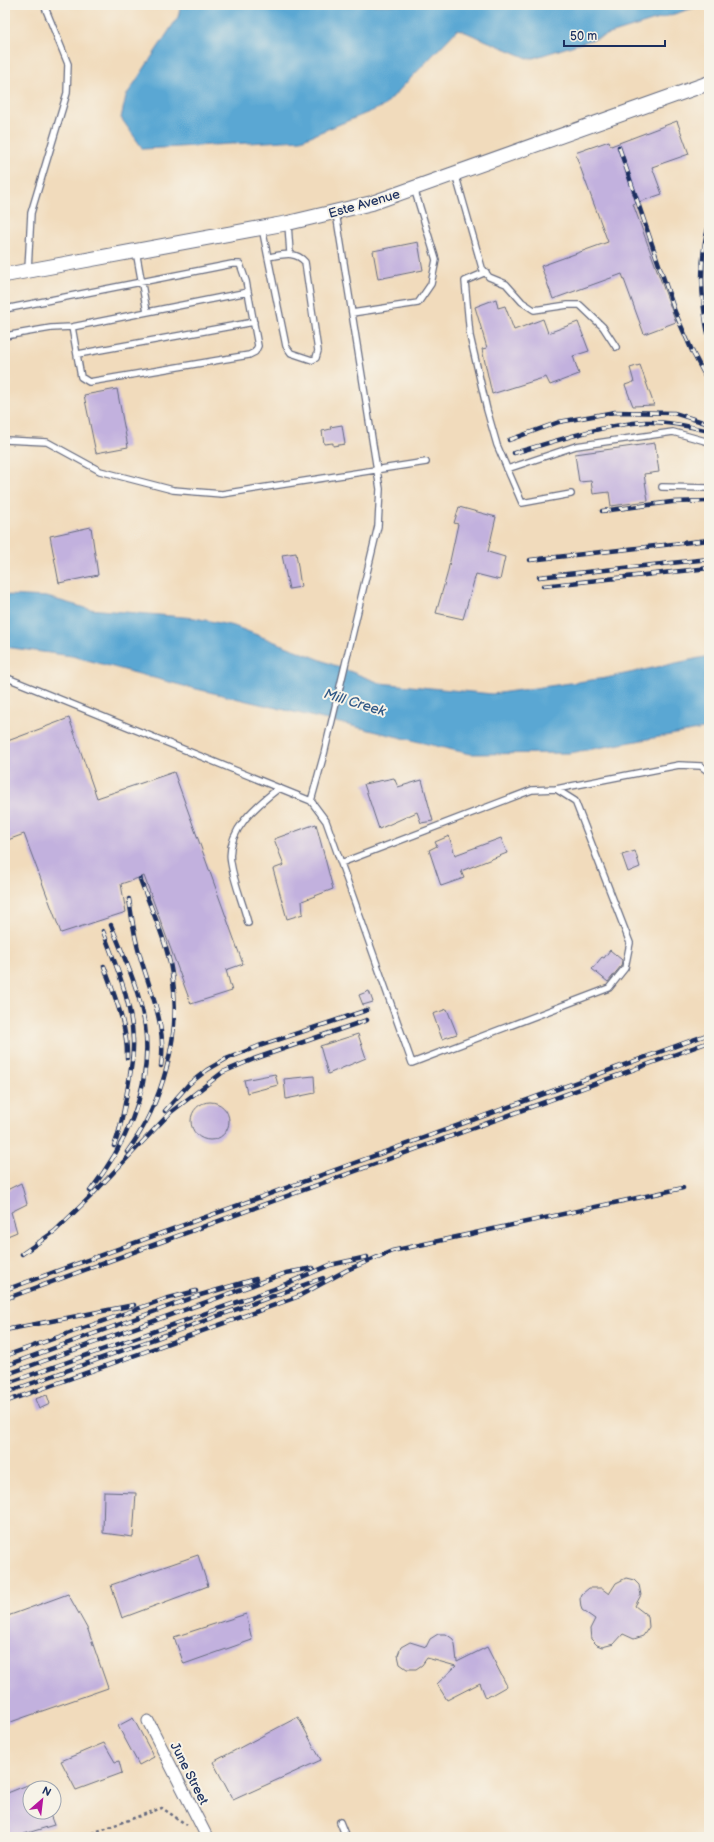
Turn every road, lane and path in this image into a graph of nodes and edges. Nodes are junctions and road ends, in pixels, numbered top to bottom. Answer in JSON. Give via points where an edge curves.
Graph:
{"nodes":[{"id":1,"x":44,"y":5,"type":"edge"},
{"id":2,"x":709,"y":83,"type":"edge"},
{"id":3,"x":455,"y":173,"type":"junction"},
{"id":4,"x":414,"y":188,"type":"junction"},
{"id":5,"x":336,"y":212,"type":"junction"},
{"id":6,"x":288,"y":223,"type":"junction"},
{"id":7,"x":262,"y":228,"type":"junction"},
{"id":8,"x":136,"y":251,"type":"junction"},
{"id":9,"x":290,"y":253,"type":"junction"},
{"id":10,"x":268,"y":257,"type":"junction"},
{"id":11,"x":28,"y":270,"type":"junction"},
{"id":12,"x":486,"y":272,"type":"junction"},
{"id":13,"x":5,"y":275,"type":"edge"},
{"id":14,"x":140,"y":282,"type":"junction"},
{"id":15,"x":248,"y":292,"type":"junction"},
{"id":16,"x":5,"y":309,"type":"edge"},
{"id":17,"x":147,"y":312,"type":"junction"},
{"id":18,"x":352,"y":313,"type":"junction"},
{"id":19,"x":254,"y":322,"type":"junction"},
{"id":20,"x":72,"y":327,"type":"junction"},
{"id":21,"x":5,"y":336,"type":"edge"},
{"id":22,"x":616,"y":347,"type":"dead end"},
{"id":23,"x":78,"y":354,"type":"junction"},
{"id":24,"x":5,"y":440,"type":"edge"},
{"id":25,"x":709,"y":442,"type":"edge"},
{"id":26,"x":426,"y":462,"type":"dead end"},
{"id":27,"x":507,"y":469,"type":"junction"},
{"id":28,"x":377,"y":471,"type":"junction"},
{"id":29,"x":662,"y":488,"type":"dead end"},
{"id":30,"x":709,"y":488,"type":"edge"},
{"id":31,"x":571,"y":494,"type":"dead end"},
{"id":32,"x":5,"y":677,"type":"edge"},
{"id":33,"x":709,"y":772,"type":"edge"},
{"id":34,"x":279,"y":788,"type":"junction"},
{"id":35,"x":556,"y":789,"type":"junction"},
{"id":36,"x":311,"y":801,"type":"junction"},
{"id":37,"x":341,"y":863,"type":"junction"},
{"id":38,"x":248,"y":923,"type":"dead end"},
{"id":39,"x":148,"y":1721,"type":"dead end"},
{"id":40,"x":340,"y":1822,"type":"dead end"},
{"id":41,"x":192,"y":1829,"type":"dead end"},
{"id":42,"x":81,"y":1837,"type":"edge"},
{"id":43,"x":208,"y":1837,"type":"edge"},
{"id":44,"x":346,"y":1837,"type":"edge"}],
"edges":[{"from":1,"to":11,"type":"lane","via":[[68,64],[67,94],[31,213]]},
{"from":2,"to":3,"type":"street","name":"Este Avenue"},
{"from":3,"to":4,"type":"street","name":"Este Avenue"},
{"from":3,"to":12,"type":"lane","via":[[482,268]]},
{"from":4,"to":5,"type":"street","name":"Este Avenue"},
{"from":4,"to":18,"type":"lane","via":[[436,260],[431,284],[418,303]]},
{"from":5,"to":6,"type":"street","name":"Este Avenue"},
{"from":5,"to":18,"type":"lane"},
{"from":6,"to":7,"type":"street","name":"Este Avenue"},
{"from":6,"to":9,"type":"lane"},
{"from":7,"to":8,"type":"street","name":"Este Avenue"},
{"from":7,"to":10,"type":"lane"},
{"from":8,"to":11,"type":"street","name":"Este Avenue"},
{"from":8,"to":14,"type":"lane"},
{"from":9,"to":10,"type":"lane"},
{"from":9,"to":10,"type":"lane","via":[[305,262],[318,351],[316,358],[312,360],[291,353],[286,346]]},
{"from":11,"to":13,"type":"street","name":"Este Avenue"},
{"from":12,"to":22,"type":"lane","via":[[489,277],[506,284],[522,302],[534,310],[580,305],[603,327]]},
{"from":12,"to":27,"type":"lane","via":[[465,281],[470,336],[487,410]]},
{"from":14,"to":15,"type":"lane","via":[[240,264]]},
{"from":14,"to":16,"type":"lane"},
{"from":14,"to":17,"type":"lane"},
{"from":15,"to":17,"type":"lane"},
{"from":15,"to":19,"type":"lane"},
{"from":17,"to":20,"type":"lane"},
{"from":18,"to":28,"type":"lane"},
{"from":19,"to":23,"type":"lane"},
{"from":19,"to":23,"type":"lane","via":[[258,346],[255,352],[249,355],[89,382],[81,377]]},
{"from":20,"to":21,"type":"lane"},
{"from":20,"to":23,"type":"lane"},
{"from":24,"to":28,"type":"lane","via":[[47,442],[100,471],[172,490],[194,492],[222,494]]},
{"from":25,"to":27,"type":"lane","via":[[673,432],[576,446]]},
{"from":26,"to":28,"type":"lane"},
{"from":27,"to":31,"type":"lane","via":[[522,503]]},
{"from":28,"to":36,"type":"lane","via":[[380,489],[378,526]]},
{"from":29,"to":30,"type":"lane"},
{"from":32,"to":34,"type":"lane"},
{"from":33,"to":35,"type":"lane","via":[[700,766],[679,765]]},
{"from":34,"to":36,"type":"lane"},
{"from":34,"to":38,"type":"lane","via":[[242,823],[231,850],[231,862]]},
{"from":35,"to":37,"type":"lane","via":[[532,790]]},
{"from":35,"to":37,"type":"lane","via":[[575,801],[630,943],[625,968],[609,988],[412,1063]]},
{"from":36,"to":37,"type":"lane","via":[[326,821]]},
{"from":39,"to":43,"type":"street","name":"June Street"},
{"from":40,"to":44,"type":"lane"},
{"from":41,"to":42,"type":"path","via":[[162,1808]]}]}
